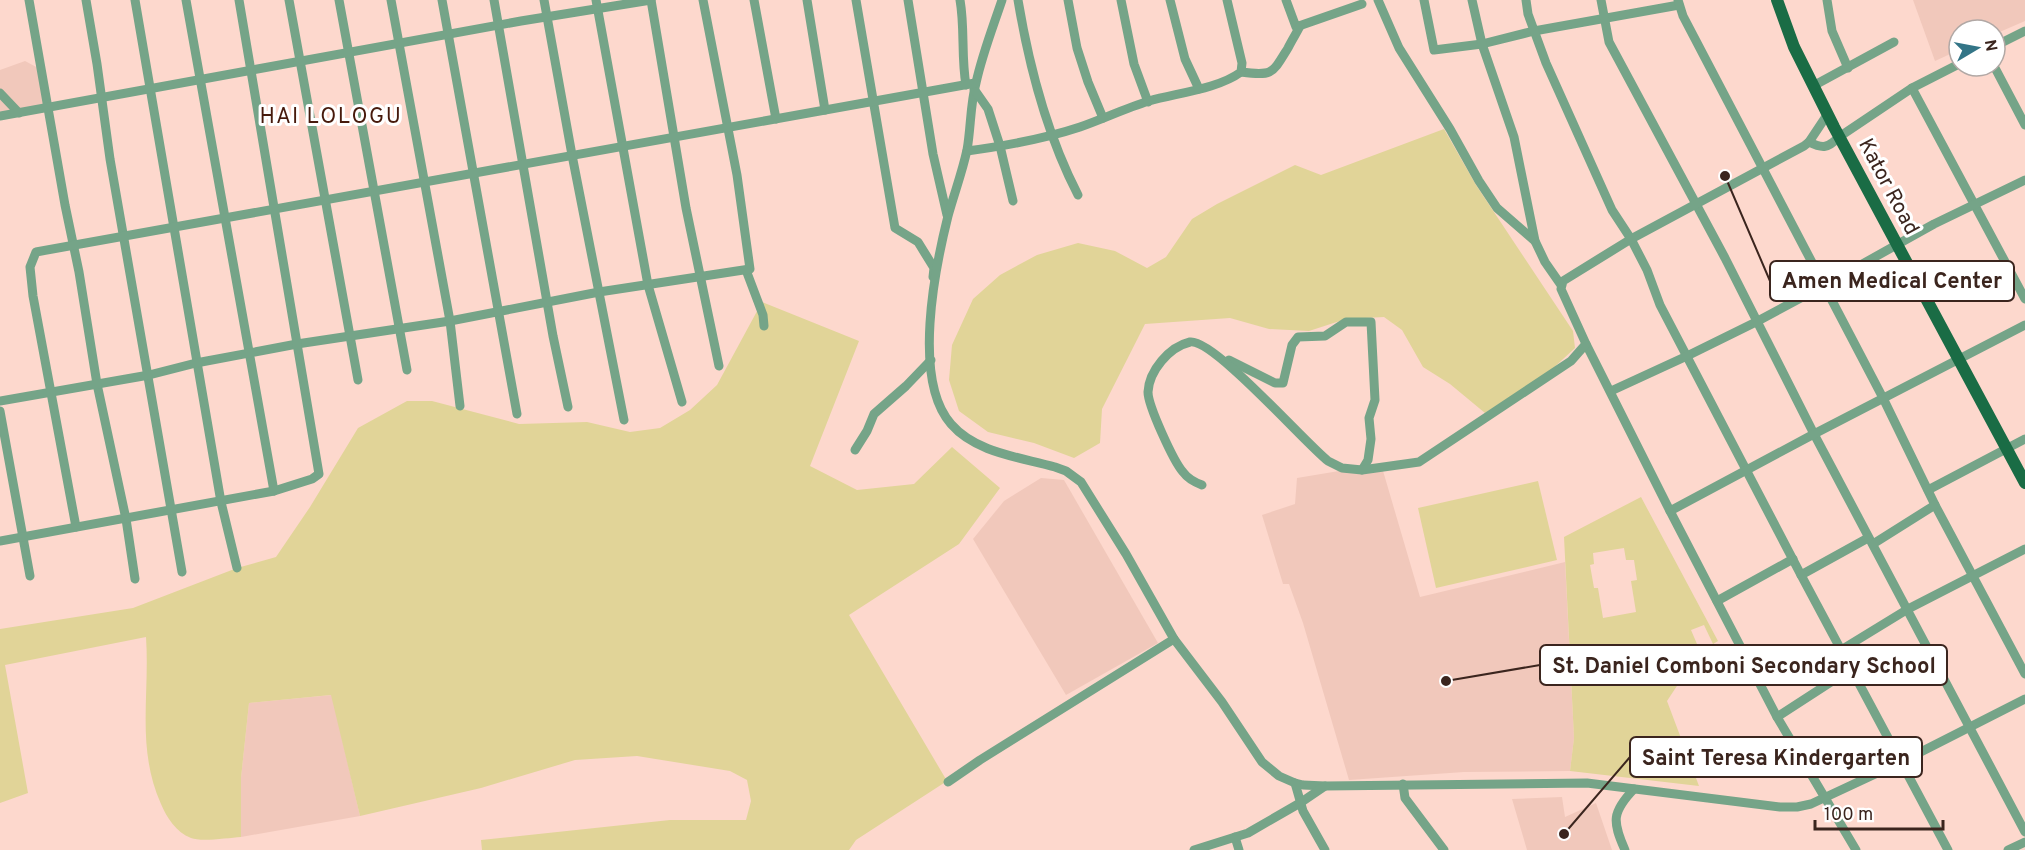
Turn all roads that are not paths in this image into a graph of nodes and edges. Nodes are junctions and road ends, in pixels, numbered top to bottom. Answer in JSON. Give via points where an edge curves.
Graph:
{"nodes":[{"id":1,"x":29,"y":0,"type":"edge"},
{"id":2,"x":86,"y":0,"type":"edge"},
{"id":3,"x":135,"y":0,"type":"edge"},
{"id":4,"x":186,"y":0,"type":"edge"},
{"id":5,"x":239,"y":0,"type":"edge"},
{"id":6,"x":289,"y":0,"type":"edge"},
{"id":7,"x":339,"y":0,"type":"edge"},
{"id":8,"x":391,"y":0,"type":"edge"},
{"id":9,"x":442,"y":0,"type":"edge"},
{"id":10,"x":494,"y":0,"type":"edge"},
{"id":11,"x":544,"y":0,"type":"edge"},
{"id":12,"x":651,"y":0,"type":"edge"},
{"id":13,"x":703,"y":0,"type":"edge"},
{"id":14,"x":754,"y":0,"type":"edge"},
{"id":15,"x":807,"y":0,"type":"edge"},
{"id":16,"x":856,"y":0,"type":"edge"},
{"id":17,"x":908,"y":0,"type":"edge"},
{"id":18,"x":960,"y":0,"type":"edge"},
{"id":19,"x":1002,"y":0,"type":"edge"},
{"id":20,"x":1018,"y":0,"type":"edge"},
{"id":21,"x":1068,"y":0,"type":"edge"},
{"id":22,"x":1121,"y":0,"type":"edge"},
{"id":23,"x":1170,"y":0,"type":"edge"},
{"id":24,"x":1227,"y":0,"type":"edge"},
{"id":25,"x":1286,"y":0,"type":"edge"},
{"id":26,"x":1378,"y":0,"type":"edge"},
{"id":27,"x":1424,"y":0,"type":"edge"},
{"id":28,"x":1472,"y":0,"type":"edge"},
{"id":29,"x":1526,"y":0,"type":"edge"},
{"id":30,"x":1601,"y":0,"type":"edge"},
{"id":31,"x":1777,"y":0,"type":"edge"},
{"id":32,"x":1827,"y":0,"type":"edge"},
{"id":33,"x":1363,"y":1,"type":"edge"},
{"id":34,"x":1679,"y":3,"type":"edge"},
{"id":35,"x":596,"y":4,"type":"edge"},
{"id":36,"x":548,"y":17,"type":"junction"},
{"id":37,"x":1605,"y":18,"type":"junction"},
{"id":38,"x":499,"y":26,"type":"junction"},
{"id":39,"x":1300,"y":26,"type":"junction"},
{"id":40,"x":1534,"y":31,"type":"junction"},
{"id":41,"x":2025,"y":31,"type":"edge"},
{"id":42,"x":448,"y":34,"type":"junction"},
{"id":43,"x":2007,"y":40,"type":"edge"},
{"id":44,"x":1894,"y":42,"type":"dead end"},
{"id":45,"x":399,"y":44,"type":"junction"},
{"id":46,"x":1482,"y":44,"type":"junction"},
{"id":47,"x":349,"y":53,"type":"junction"},
{"id":48,"x":300,"y":62,"type":"junction"},
{"id":49,"x":1848,"y":68,"type":"junction"},
{"id":50,"x":1947,"y":70,"type":"edge"},
{"id":51,"x":251,"y":71,"type":"junction"},
{"id":52,"x":1241,"y":72,"type":"junction"},
{"id":53,"x":2000,"y":78,"type":"edge"},
{"id":54,"x":201,"y":80,"type":"junction"},
{"id":55,"x":972,"y":86,"type":"junction"},
{"id":56,"x":1813,"y":86,"type":"junction"},
{"id":57,"x":1912,"y":88,"type":"junction"},
{"id":58,"x":150,"y":89,"type":"junction"},
{"id":59,"x":1199,"y":89,"type":"junction"},
{"id":60,"x":0,"y":93,"type":"edge"},
{"id":61,"x":923,"y":93,"type":"junction"},
{"id":62,"x":102,"y":98,"type":"junction"},
{"id":63,"x":874,"y":102,"type":"junction"},
{"id":64,"x":1148,"y":102,"type":"junction"},
{"id":65,"x":49,"y":108,"type":"junction"},
{"id":66,"x":825,"y":110,"type":"junction"},
{"id":67,"x":19,"y":113,"type":"junction"},
{"id":68,"x":1827,"y":115,"type":"junction"},
{"id":69,"x":0,"y":116,"type":"edge"},
{"id":70,"x":1103,"y":118,"type":"junction"},
{"id":71,"x":776,"y":119,"type":"junction"},
{"id":72,"x":2025,"y":125,"type":"edge"},
{"id":73,"x":728,"y":127,"type":"junction"},
{"id":74,"x":1053,"y":135,"type":"junction"},
{"id":75,"x":674,"y":137,"type":"junction"},
{"id":76,"x":1839,"y":137,"type":"junction"},
{"id":77,"x":1809,"y":142,"type":"junction"},
{"id":78,"x":622,"y":145,"type":"junction"},
{"id":79,"x":1000,"y":146,"type":"junction"},
{"id":80,"x":967,"y":151,"type":"junction"},
{"id":81,"x":572,"y":155,"type":"junction"},
{"id":82,"x":525,"y":164,"type":"junction"},
{"id":83,"x":1762,"y":169,"type":"junction"},
{"id":84,"x":474,"y":173,"type":"junction"},
{"id":85,"x":2025,"y":180,"type":"edge"},
{"id":86,"x":424,"y":182,"type":"junction"},
{"id":87,"x":374,"y":191,"type":"junction"},
{"id":88,"x":1078,"y":195,"type":"dead end"},
{"id":89,"x":325,"y":200,"type":"junction"},
{"id":90,"x":1013,"y":201,"type":"dead end"},
{"id":91,"x":1696,"y":204,"type":"junction"},
{"id":92,"x":1976,"y":205,"type":"junction"},
{"id":93,"x":274,"y":209,"type":"junction"},
{"id":94,"x":948,"y":217,"type":"junction"},
{"id":95,"x":226,"y":218,"type":"junction"},
{"id":96,"x":173,"y":227,"type":"junction"},
{"id":97,"x":124,"y":236,"type":"junction"},
{"id":98,"x":1631,"y":239,"type":"junction"},
{"id":99,"x":1535,"y":241,"type":"junction"},
{"id":100,"x":74,"y":245,"type":"junction"},
{"id":101,"x":1896,"y":245,"type":"junction"},
{"id":102,"x":746,"y":270,"type":"junction"},
{"id":103,"x":700,"y":276,"type":"junction"},
{"id":104,"x":648,"y":285,"type":"junction"},
{"id":105,"x":1561,"y":285,"type":"junction"},
{"id":106,"x":1823,"y":286,"type":"junction"},
{"id":107,"x":598,"y":292,"type":"junction"},
{"id":108,"x":2025,"y":299,"type":"edge"},
{"id":109,"x":547,"y":301,"type":"junction"},
{"id":110,"x":498,"y":310,"type":"junction"},
{"id":111,"x":450,"y":321,"type":"junction"},
{"id":112,"x":1756,"y":322,"type":"junction"},
{"id":113,"x":2025,"y":325,"type":"edge"},
{"id":114,"x":764,"y":326,"type":"dead end"},
{"id":115,"x":399,"y":327,"type":"junction"},
{"id":116,"x":350,"y":336,"type":"junction"},
{"id":117,"x":297,"y":344,"type":"junction"},
{"id":118,"x":1586,"y":344,"type":"junction"},
{"id":119,"x":250,"y":353,"type":"junction"},
{"id":120,"x":1213,"y":353,"type":"junction"},
{"id":121,"x":1687,"y":357,"type":"junction"},
{"id":122,"x":1958,"y":359,"type":"junction"},
{"id":123,"x":931,"y":361,"type":"junction"},
{"id":124,"x":196,"y":363,"type":"junction"},
{"id":125,"x":719,"y":366,"type":"dead end"},
{"id":126,"x":407,"y":370,"type":"dead end"},
{"id":127,"x":148,"y":375,"type":"junction"},
{"id":128,"x":358,"y":380,"type":"dead end"},
{"id":129,"x":97,"y":384,"type":"junction"},
{"id":130,"x":1611,"y":391,"type":"junction"},
{"id":131,"x":49,"y":392,"type":"junction"},
{"id":132,"x":1883,"y":398,"type":"junction"},
{"id":133,"x":0,"y":401,"type":"edge"},
{"id":134,"x":682,"y":402,"type":"dead end"},
{"id":135,"x":460,"y":406,"type":"dead end"},
{"id":136,"x":568,"y":407,"type":"dead end"},
{"id":137,"x":0,"y":411,"type":"edge"},
{"id":138,"x":517,"y":414,"type":"dead end"},
{"id":139,"x":624,"y":420,"type":"dead end"},
{"id":140,"x":1814,"y":434,"type":"junction"},
{"id":141,"x":2025,"y":439,"type":"edge"},
{"id":142,"x":855,"y":450,"type":"dead end"},
{"id":143,"x":2006,"y":450,"type":"junction"},
{"id":144,"x":1362,"y":470,"type":"junction"},
{"id":145,"x":1748,"y":471,"type":"junction"},
{"id":146,"x":2025,"y":483,"type":"edge"},
{"id":147,"x":1202,"y":485,"type":"dead end"},
{"id":148,"x":1928,"y":490,"type":"junction"},
{"id":149,"x":274,"y":491,"type":"junction"},
{"id":150,"x":221,"y":502,"type":"junction"},
{"id":151,"x":1935,"y":505,"type":"junction"},
{"id":152,"x":172,"y":510,"type":"junction"},
{"id":153,"x":1670,"y":511,"type":"junction"},
{"id":154,"x":126,"y":519,"type":"junction"},
{"id":155,"x":76,"y":527,"type":"junction"},
{"id":156,"x":23,"y":537,"type":"junction"},
{"id":157,"x":0,"y":541,"type":"edge"},
{"id":158,"x":1870,"y":541,"type":"junction"},
{"id":159,"x":2025,"y":549,"type":"edge"},
{"id":160,"x":1793,"y":559,"type":"junction"},
{"id":161,"x":237,"y":568,"type":"dead end"},
{"id":162,"x":182,"y":572,"type":"dead end"},
{"id":163,"x":1801,"y":574,"type":"junction"},
{"id":164,"x":30,"y":576,"type":"dead end"},
{"id":165,"x":1974,"y":576,"type":"junction"},
{"id":166,"x":135,"y":579,"type":"dead end"},
{"id":167,"x":1717,"y":601,"type":"junction"},
{"id":168,"x":1908,"y":609,"type":"junction"},
{"id":169,"x":1174,"y":639,"type":"junction"},
{"id":170,"x":1841,"y":650,"type":"junction"},
{"id":171,"x":1851,"y":669,"type":"junction"},
{"id":172,"x":2025,"y":674,"type":"edge"},
{"id":173,"x":2025,"y":699,"type":"edge"},
{"id":174,"x":1777,"y":717,"type":"junction"},
{"id":175,"x":1970,"y":726,"type":"junction"},
{"id":176,"x":1901,"y":762,"type":"junction"},
{"id":177,"x":948,"y":782,"type":"dead end"},
{"id":178,"x":1294,"y":783,"type":"junction"},
{"id":179,"x":1403,"y":784,"type":"junction"},
{"id":180,"x":1326,"y":786,"type":"junction"},
{"id":181,"x":1634,"y":789,"type":"junction"},
{"id":182,"x":1825,"y":798,"type":"junction"},
{"id":183,"x":1300,"y":803,"type":"junction"},
{"id":184,"x":2025,"y":832,"type":"edge"},
{"id":185,"x":1235,"y":837,"type":"junction"},
{"id":186,"x":2025,"y":842,"type":"edge"},
{"id":187,"x":1200,"y":849,"type":"edge"},
{"id":188,"x":1239,"y":850,"type":"edge"},
{"id":189,"x":1325,"y":850,"type":"edge"},
{"id":190,"x":1444,"y":850,"type":"edge"},
{"id":191,"x":1625,"y":850,"type":"edge"},
{"id":192,"x":1857,"y":850,"type":"edge"},
{"id":193,"x":1948,"y":850,"type":"edge"},
{"id":194,"x":2008,"y":850,"type":"edge"}],
"edges":[{"from":1,"to":65,"type":"street"},
{"from":2,"to":62,"type":"street"},
{"from":3,"to":58,"type":"street"},
{"from":4,"to":54,"type":"street"},
{"from":5,"to":51,"type":"street"},
{"from":6,"to":48,"type":"street"},
{"from":7,"to":47,"type":"street"},
{"from":8,"to":45,"type":"street"},
{"from":9,"to":42,"type":"street"},
{"from":10,"to":38,"type":"street"},
{"from":11,"to":36,"type":"street"},
{"from":12,"to":35,"type":"street"},
{"from":12,"to":75,"type":"street"},
{"from":13,"to":73,"type":"street"},
{"from":14,"to":71,"type":"street"},
{"from":15,"to":66,"type":"street"},
{"from":16,"to":63,"type":"street"},
{"from":17,"to":61,"type":"street"},
{"from":18,"to":55,"type":"street","via":[[963,66]]},
{"from":19,"to":55,"type":"street"},
{"from":20,"to":74,"type":"street"},
{"from":21,"to":70,"type":"street","via":[[1077,48]]},
{"from":22,"to":64,"type":"street","via":[[1134,64]]},
{"from":23,"to":59,"type":"street","via":[[1185,59]]},
{"from":24,"to":52,"type":"street"},
{"from":25,"to":39,"type":"street","via":[[1296,27]]},
{"from":26,"to":99,"type":"street","via":[[1399,48],[1479,181],[1497,208]]},
{"from":27,"to":46,"type":"street","via":[[1434,50]]},
{"from":28,"to":46,"type":"street"},
{"from":29,"to":40,"type":"street"},
{"from":30,"to":37,"type":"street"},
{"from":31,"to":56,"type":"main road","name":"Kator Road"},
{"from":32,"to":49,"type":"street","via":[[1833,31]]},
{"from":33,"to":39,"type":"street"},
{"from":34,"to":37,"type":"street"},
{"from":34,"to":83,"type":"street"},
{"from":35,"to":36,"type":"street"},
{"from":35,"to":78,"type":"street"},
{"from":36,"to":38,"type":"street"},
{"from":36,"to":81,"type":"street"},
{"from":37,"to":40,"type":"street"},
{"from":37,"to":91,"type":"street","via":[[1609,42]]},
{"from":38,"to":42,"type":"street"},
{"from":38,"to":82,"type":"street"},
{"from":39,"to":52,"type":"street","via":[[1271,72]]},
{"from":40,"to":46,"type":"street"},
{"from":40,"to":98,"type":"street","via":[[1612,210]]},
{"from":41,"to":43,"type":"street"},
{"from":42,"to":45,"type":"street"},
{"from":42,"to":84,"type":"street"},
{"from":44,"to":49,"type":"street"},
{"from":45,"to":47,"type":"street"},
{"from":45,"to":86,"type":"street"},
{"from":46,"to":99,"type":"street","via":[[1514,137]]},
{"from":47,"to":48,"type":"street"},
{"from":47,"to":87,"type":"street"},
{"from":48,"to":51,"type":"street"},
{"from":48,"to":89,"type":"street"},
{"from":49,"to":56,"type":"street"},
{"from":50,"to":57,"type":"street"},
{"from":51,"to":54,"type":"street"},
{"from":51,"to":93,"type":"street"},
{"from":52,"to":59,"type":"street"},
{"from":53,"to":72,"type":"street"},
{"from":54,"to":58,"type":"street"},
{"from":54,"to":95,"type":"street"},
{"from":55,"to":61,"type":"street"},
{"from":55,"to":79,"type":"street","via":[[988,109]]},
{"from":55,"to":80,"type":"street"},
{"from":56,"to":68,"type":"main road","name":"Kator Road"},
{"from":57,"to":76,"type":"street"},
{"from":57,"to":92,"type":"street"},
{"from":58,"to":62,"type":"street"},
{"from":58,"to":96,"type":"street"},
{"from":59,"to":64,"type":"street"},
{"from":60,"to":67,"type":"street"},
{"from":61,"to":63,"type":"street"},
{"from":61,"to":94,"type":"street"},
{"from":62,"to":65,"type":"street"},
{"from":62,"to":97,"type":"street"},
{"from":63,"to":66,"type":"street"},
{"from":63,"to":123,"type":"street","via":[[895,228],[918,242],[934,268]]},
{"from":64,"to":70,"type":"street"},
{"from":65,"to":67,"type":"street"},
{"from":65,"to":100,"type":"street"},
{"from":66,"to":71,"type":"street"},
{"from":67,"to":69,"type":"street"},
{"from":68,"to":76,"type":"main road","name":"Kator Road"},
{"from":68,"to":77,"type":"street"},
{"from":70,"to":74,"type":"street"},
{"from":71,"to":73,"type":"street"},
{"from":73,"to":75,"type":"street"},
{"from":73,"to":102,"type":"street","via":[[750,269]]},
{"from":74,"to":79,"type":"street"},
{"from":74,"to":88,"type":"street"},
{"from":75,"to":78,"type":"street"},
{"from":75,"to":103,"type":"street"},
{"from":76,"to":77,"type":"street","via":[[1825,147]]},
{"from":76,"to":101,"type":"main road","name":"Kator Road"},
{"from":77,"to":83,"type":"street"},
{"from":78,"to":81,"type":"street"},
{"from":78,"to":104,"type":"street"},
{"from":79,"to":80,"type":"street"},
{"from":79,"to":90,"type":"street"},
{"from":80,"to":94,"type":"street"},
{"from":81,"to":82,"type":"street"},
{"from":81,"to":107,"type":"street"},
{"from":82,"to":84,"type":"street"},
{"from":82,"to":109,"type":"street"},
{"from":83,"to":91,"type":"street"},
{"from":83,"to":106,"type":"street"},
{"from":84,"to":86,"type":"street"},
{"from":84,"to":110,"type":"street"},
{"from":85,"to":92,"type":"street"},
{"from":86,"to":87,"type":"street"},
{"from":86,"to":111,"type":"street"},
{"from":87,"to":89,"type":"street"},
{"from":87,"to":115,"type":"street"},
{"from":89,"to":93,"type":"street"},
{"from":89,"to":116,"type":"street"},
{"from":91,"to":98,"type":"street"},
{"from":91,"to":112,"type":"street"},
{"from":92,"to":101,"type":"street"},
{"from":92,"to":108,"type":"street"},
{"from":93,"to":95,"type":"street"},
{"from":93,"to":117,"type":"street"},
{"from":94,"to":123,"type":"street","via":[[932,298]]},
{"from":95,"to":96,"type":"street"},
{"from":95,"to":119,"type":"street"},
{"from":96,"to":97,"type":"street"},
{"from":96,"to":124,"type":"street"},
{"from":97,"to":100,"type":"street"},
{"from":97,"to":127,"type":"street"},
{"from":98,"to":105,"type":"street"},
{"from":98,"to":121,"type":"street"},
{"from":99,"to":105,"type":"street"},
{"from":100,"to":129,"type":"street"},
{"from":100,"to":131,"type":"street","via":[[36,252],[31,260]]},
{"from":101,"to":106,"type":"street"},
{"from":101,"to":122,"type":"main road","name":"Kator Road"},
{"from":102,"to":103,"type":"street"},
{"from":102,"to":114,"type":"street"},
{"from":103,"to":104,"type":"street"},
{"from":103,"to":125,"type":"street"},
{"from":104,"to":107,"type":"street"},
{"from":104,"to":134,"type":"street"},
{"from":105,"to":118,"type":"street"},
{"from":106,"to":112,"type":"street"},
{"from":106,"to":132,"type":"street"},
{"from":107,"to":109,"type":"street"},
{"from":107,"to":139,"type":"street"},
{"from":109,"to":110,"type":"street"},
{"from":109,"to":136,"type":"street"},
{"from":110,"to":111,"type":"street"},
{"from":110,"to":138,"type":"street"},
{"from":111,"to":115,"type":"street"},
{"from":111,"to":135,"type":"street"},
{"from":112,"to":121,"type":"street"},
{"from":112,"to":140,"type":"street"},
{"from":113,"to":122,"type":"street"},
{"from":115,"to":116,"type":"street"},
{"from":115,"to":126,"type":"street"},
{"from":116,"to":117,"type":"street"},
{"from":116,"to":128,"type":"street"},
{"from":117,"to":119,"type":"street"},
{"from":117,"to":149,"type":"street","via":[[319,474]]},
{"from":118,"to":130,"type":"street"},
{"from":118,"to":144,"type":"street","via":[[1563,367],[1419,462]]},
{"from":119,"to":124,"type":"street"},
{"from":119,"to":149,"type":"street"},
{"from":120,"to":144,"type":"street","via":[[1322,456],[1342,468]]},
{"from":120,"to":144,"type":"street","via":[[1278,384],[1284,381],[1292,345],[1298,337],[1325,336],[1346,322],[1371,322],[1375,400],[1369,418],[1368,460]]},
{"from":120,"to":147,"type":"street","via":[[1197,342],[1179,347],[1153,373],[1148,393],[1151,408],[1181,470],[1191,481]]},
{"from":121,"to":130,"type":"street"},
{"from":121,"to":145,"type":"street"},
{"from":122,"to":132,"type":"street"},
{"from":122,"to":143,"type":"main road","name":"Kator Road"},
{"from":123,"to":142,"type":"street","via":[[874,414]]},
{"from":123,"to":169,"type":"street","via":[[936,398],[952,425],[966,437],[983,447],[1066,471],[1081,482]]},
{"from":124,"to":127,"type":"street"},
{"from":124,"to":150,"type":"street"},
{"from":127,"to":129,"type":"street"},
{"from":127,"to":152,"type":"street"},
{"from":129,"to":131,"type":"street"},
{"from":129,"to":154,"type":"street"},
{"from":130,"to":153,"type":"street"},
{"from":131,"to":133,"type":"street"},
{"from":131,"to":155,"type":"street"},
{"from":132,"to":140,"type":"street"},
{"from":132,"to":148,"type":"street"},
{"from":137,"to":156,"type":"street"},
{"from":140,"to":145,"type":"street"},
{"from":140,"to":158,"type":"street"},
{"from":141,"to":143,"type":"street"},
{"from":143,"to":146,"type":"main road","name":"Kator Road"},
{"from":143,"to":148,"type":"street"},
{"from":145,"to":153,"type":"street"},
{"from":145,"to":160,"type":"street"},
{"from":148,"to":151,"type":"street"},
{"from":149,"to":150,"type":"street"},
{"from":150,"to":152,"type":"street"},
{"from":150,"to":161,"type":"street"},
{"from":151,"to":158,"type":"street"},
{"from":151,"to":165,"type":"street"},
{"from":152,"to":154,"type":"street"},
{"from":152,"to":162,"type":"street"},
{"from":153,"to":167,"type":"street"},
{"from":154,"to":155,"type":"street"},
{"from":154,"to":166,"type":"street"},
{"from":155,"to":156,"type":"street"},
{"from":156,"to":157,"type":"street"},
{"from":156,"to":164,"type":"street"},
{"from":158,"to":163,"type":"street"},
{"from":158,"to":168,"type":"street"},
{"from":159,"to":165,"type":"street"},
{"from":160,"to":163,"type":"street"},
{"from":160,"to":167,"type":"street"},
{"from":163,"to":170,"type":"street"},
{"from":165,"to":168,"type":"street"},
{"from":165,"to":172,"type":"street"},
{"from":167,"to":174,"type":"street"},
{"from":168,"to":170,"type":"street"},
{"from":168,"to":175,"type":"street"},
{"from":169,"to":177,"type":"street"},
{"from":169,"to":178,"type":"street","via":[[1262,762]]},
{"from":170,"to":171,"type":"street"},
{"from":171,"to":174,"type":"street"},
{"from":171,"to":176,"type":"street"},
{"from":173,"to":175,"type":"street"},
{"from":174,"to":182,"type":"street"},
{"from":175,"to":176,"type":"street"},
{"from":175,"to":184,"type":"street"},
{"from":176,"to":182,"type":"street"},
{"from":176,"to":193,"type":"street"},
{"from":178,"to":180,"type":"street"},
{"from":178,"to":183,"type":"street"},
{"from":179,"to":180,"type":"street"},
{"from":179,"to":181,"type":"street","via":[[1587,783]]},
{"from":179,"to":190,"type":"street","via":[[1405,798]]},
{"from":180,"to":183,"type":"street"},
{"from":181,"to":182,"type":"street","via":[[1780,807],[1797,807]]},
{"from":181,"to":191,"type":"street","via":[[1620,804],[1616,819]]},
{"from":182,"to":192,"type":"street"},
{"from":183,"to":185,"type":"street"},
{"from":183,"to":189,"type":"street"},
{"from":185,"to":187,"type":"street"},
{"from":185,"to":188,"type":"street"},
{"from":186,"to":194,"type":"street"}]}
